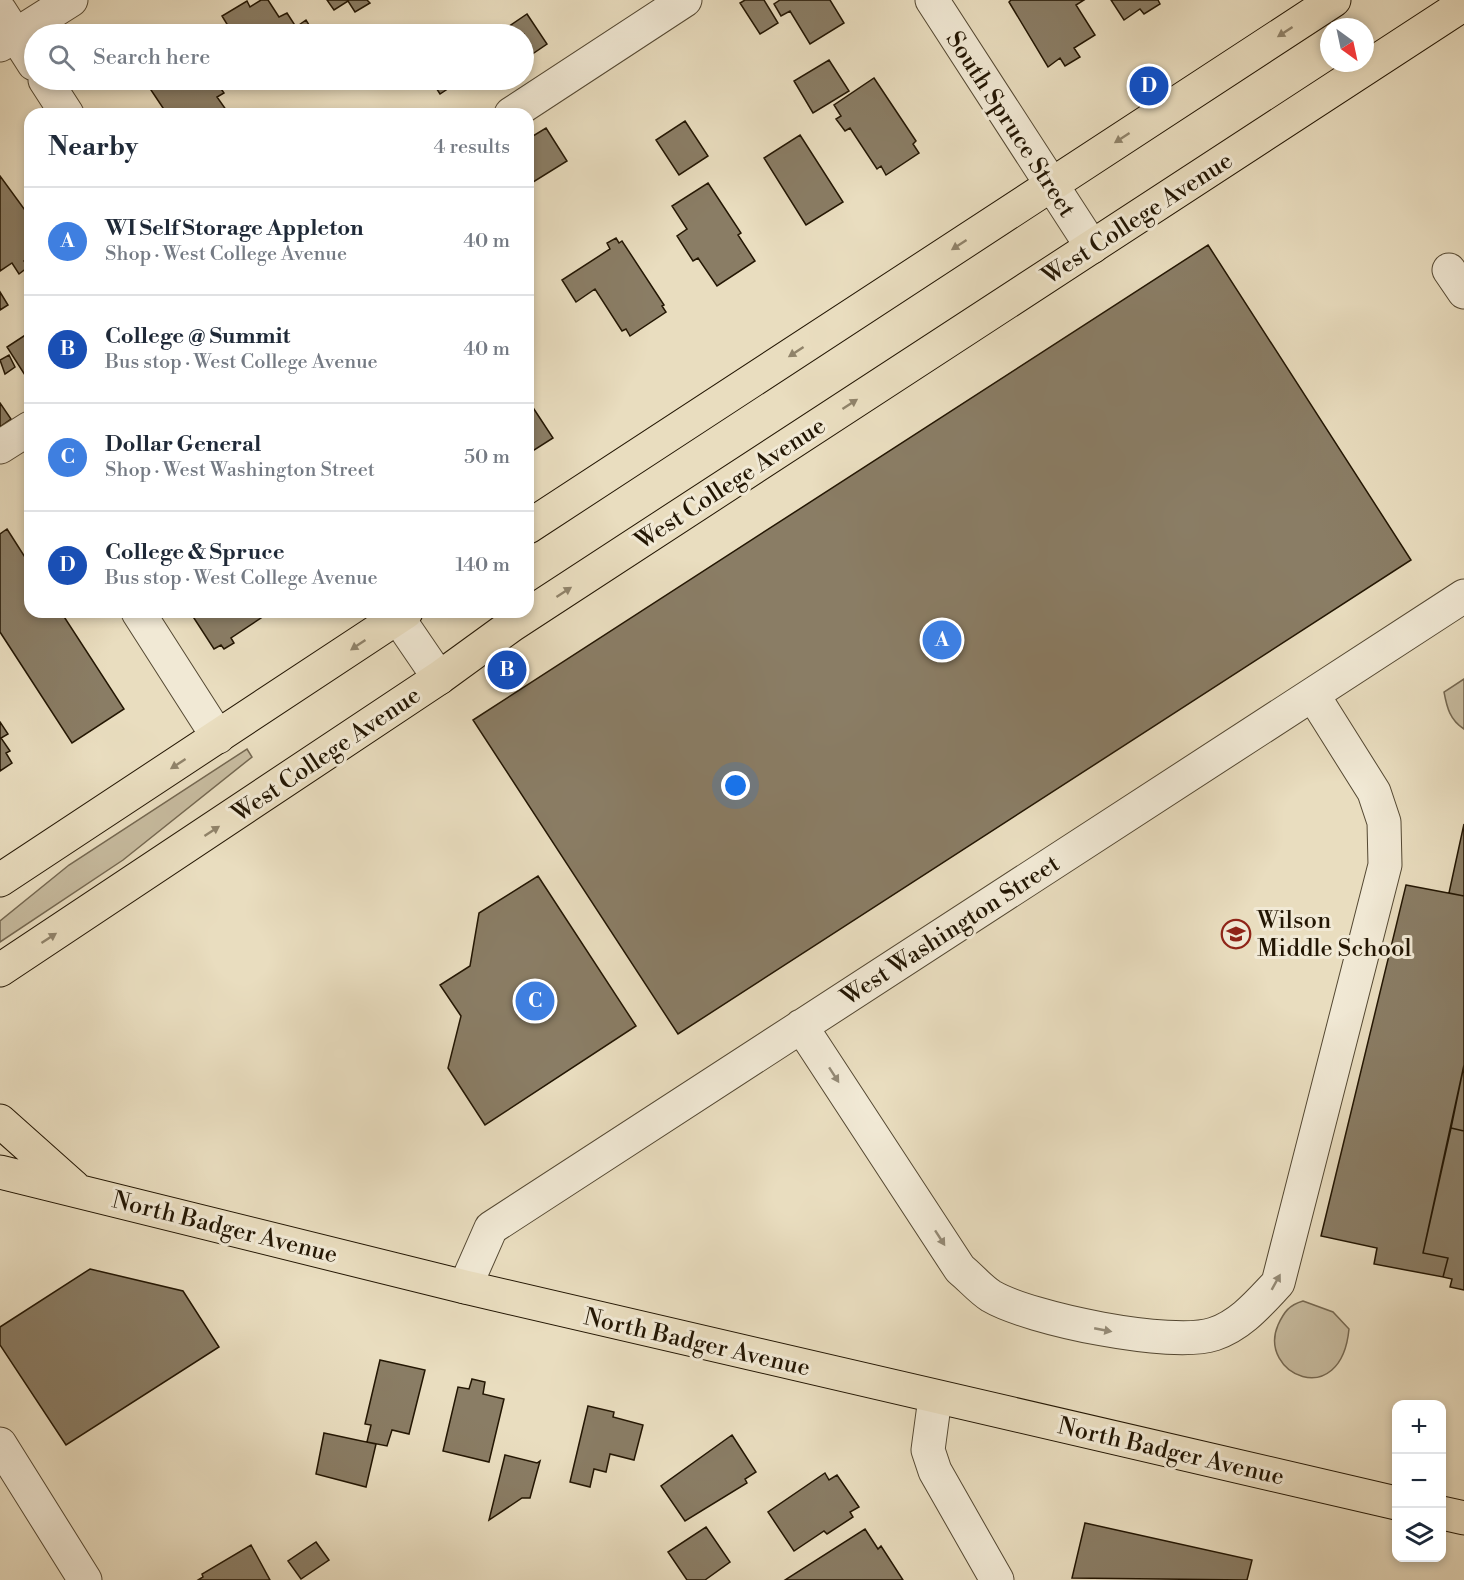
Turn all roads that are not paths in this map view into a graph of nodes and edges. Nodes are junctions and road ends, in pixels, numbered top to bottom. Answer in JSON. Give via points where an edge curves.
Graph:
{"nodes":[{"id":1,"x":70,"y":0,"type":"edge"},
{"id":2,"x":685,"y":0,"type":"edge"},
{"id":3,"x":932,"y":0,"type":"edge"},
{"id":4,"x":1334,"y":0,"type":"edge"},
{"id":5,"x":1464,"y":4,"type":"edge"},
{"id":6,"x":5,"y":31,"type":"edge"},
{"id":7,"x":24,"y":53,"type":"edge"},
{"id":8,"x":51,"y":90,"type":"edge"},
{"id":9,"x":63,"y":108,"type":"edge"},
{"id":10,"x":520,"y":108,"type":"edge"},
{"id":11,"x":1051,"y":185,"type":"junction"},
{"id":12,"x":1092,"y":247,"type":"junction"},
{"id":13,"x":534,"y":523,"type":"edge"},
{"id":14,"x":1464,"y":596,"type":"edge"},
{"id":15,"x":534,"y":611,"type":"edge"},
{"id":16,"x":142,"y":618,"type":"edge"},
{"id":17,"x":394,"y":618,"type":"edge"},
{"id":18,"x":402,"y":618,"type":"edge"},
{"id":19,"x":523,"y":618,"type":"edge"},
{"id":20,"x":439,"y":678,"type":"junction"},
{"id":21,"x":1313,"y":695,"type":"junction"},
{"id":22,"x":218,"y":737,"type":"junction"},
{"id":23,"x":0,"y":880,"type":"edge"},
{"id":24,"x":0,"y":970,"type":"edge"},
{"id":25,"x":801,"y":1026,"type":"junction"},
{"id":26,"x":0,"y":1121,"type":"edge"},
{"id":27,"x":0,"y":1172,"type":"edge"},
{"id":28,"x":78,"y":1190,"type":"junction"},
{"id":29,"x":465,"y":1287,"type":"junction"},
{"id":30,"x":934,"y":1398,"type":"junction"},
{"id":31,"x":0,"y":1444,"type":"edge"},
{"id":32,"x":1392,"y":1502,"type":"edge"},
{"id":33,"x":1446,"y":1514,"type":"edge"},
{"id":34,"x":1464,"y":1518,"type":"edge"},
{"id":35,"x":85,"y":1580,"type":"edge"},
{"id":36,"x":996,"y":1580,"type":"edge"}],
"edges":[{"from":1,"to":6,"type":"street"},
{"from":2,"to":10,"type":"street"},
{"from":3,"to":11,"type":"street","name":"South Spruce Street"},
{"from":4,"to":11,"type":"main road","one_way":true},
{"from":5,"to":12,"type":"main road","name":"West College Avenue"},
{"from":6,"to":7,"type":"street"},
{"from":8,"to":9,"type":"street"},
{"from":11,"to":12,"type":"street","name":"South Spruce Street"},
{"from":11,"to":13,"type":"main road","one_way":true},
{"from":15,"to":12,"type":"main road","name":"West College Avenue","one_way":true},
{"from":14,"to":21,"type":"street","name":"West Washington Street"},
{"from":16,"to":22,"type":"street"},
{"from":17,"to":22,"type":"main road","one_way":true},
{"from":18,"to":20,"type":"street"},
{"from":20,"to":19,"type":"main road","name":"West College Avenue","one_way":true},
{"from":24,"to":20,"type":"main road","name":"West College Avenue","one_way":true},
{"from":21,"to":25,"type":"street","name":"West Washington Street"},
{"from":25,"to":21,"type":"street","one_way":true,"via":[[960,1269],[990,1295],[1022,1310],[1106,1331],[1192,1338],[1214,1334],[1235,1324],[1278,1283],[1385,864],[1384,822],[1374,792]]},
{"from":22,"to":23,"type":"main road","one_way":true},
{"from":25,"to":29,"type":"street","name":"West Washington Street","via":[[491,1228]]},
{"from":26,"to":28,"type":"main road"},
{"from":27,"to":28,"type":"main road","name":"North Badger Avenue"},
{"from":28,"to":29,"type":"main road","name":"North Badger Avenue"},
{"from":29,"to":30,"type":"main road","name":"North Badger Avenue"},
{"from":30,"to":32,"type":"main road","name":"North Badger Avenue"},
{"from":30,"to":36,"type":"street","via":[[928,1450],[935,1471]]},
{"from":31,"to":35,"type":"street"},
{"from":33,"to":34,"type":"main road"}]}
